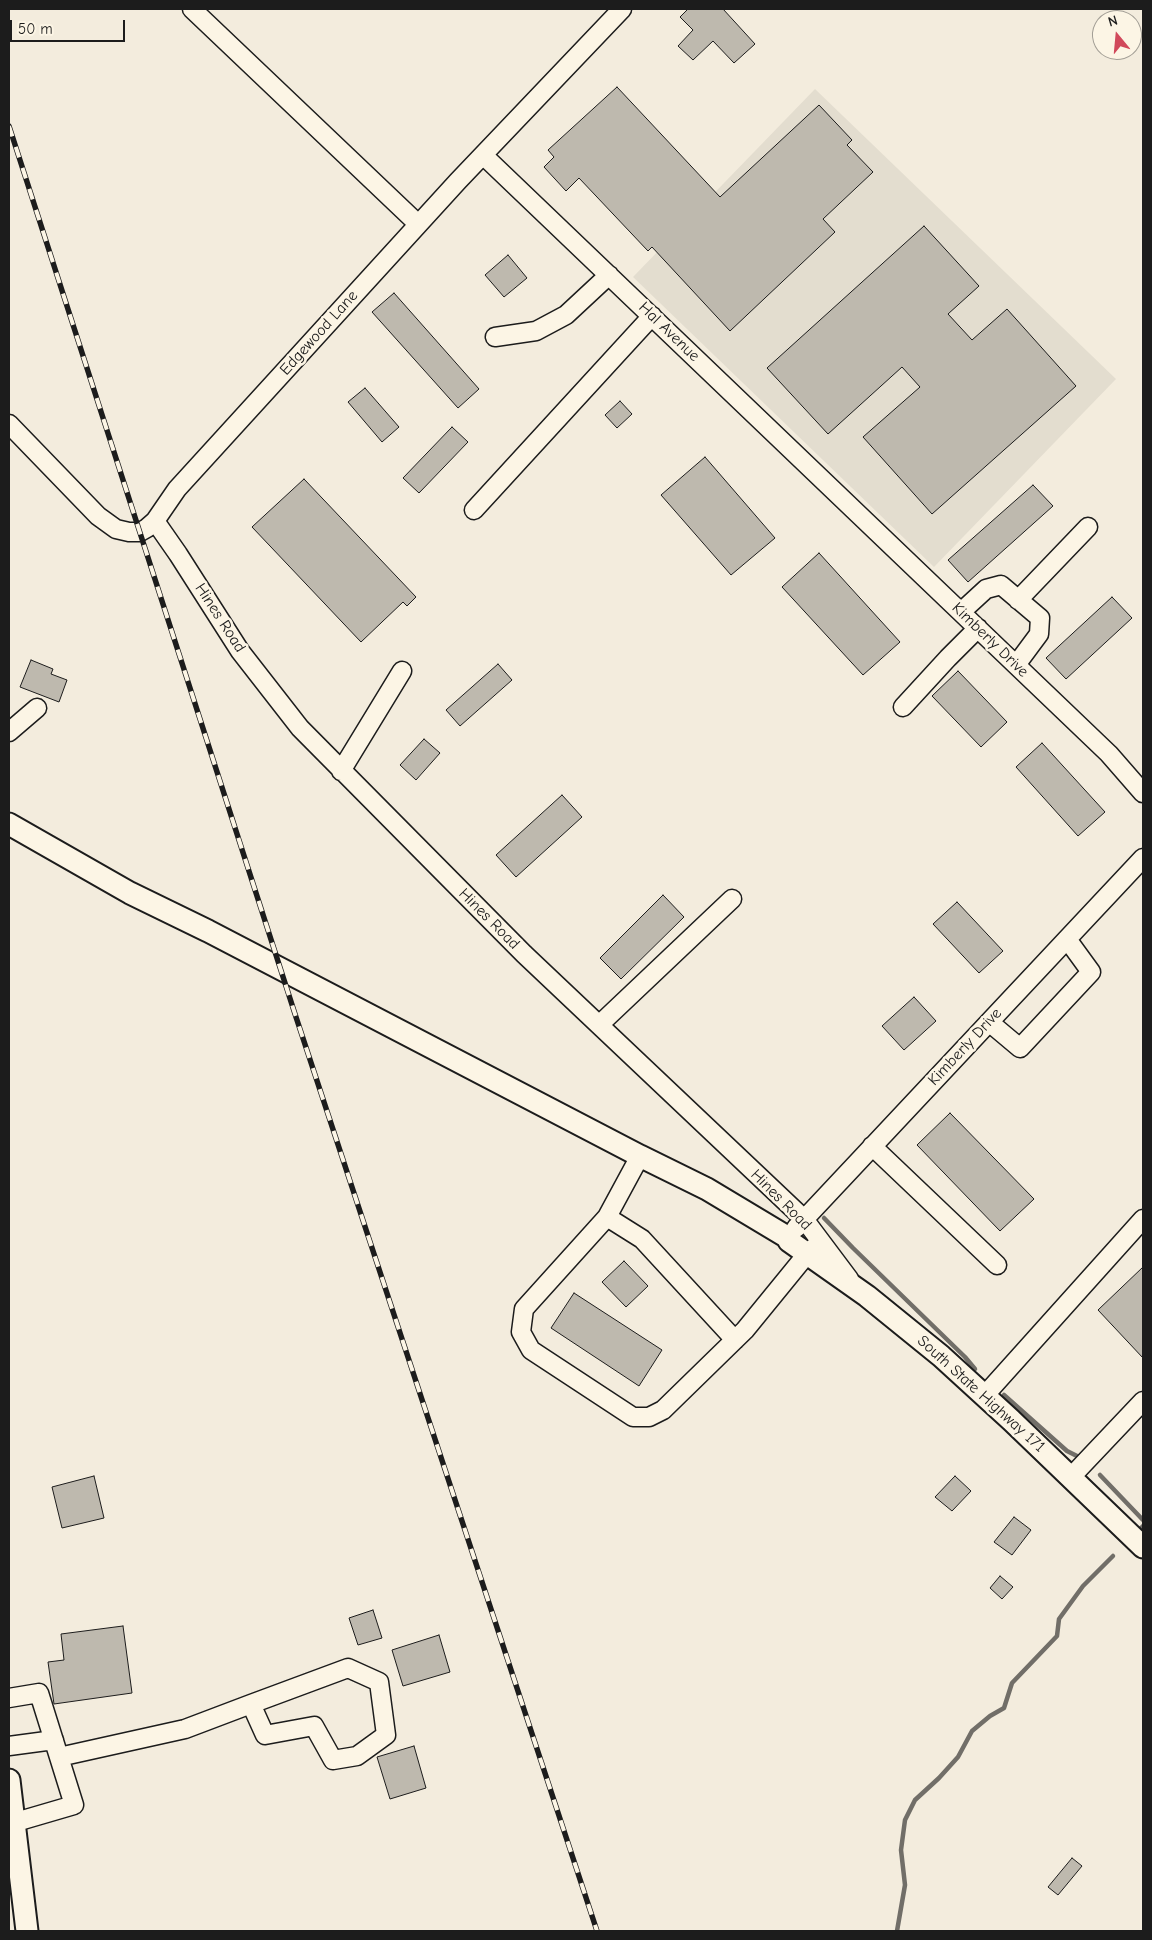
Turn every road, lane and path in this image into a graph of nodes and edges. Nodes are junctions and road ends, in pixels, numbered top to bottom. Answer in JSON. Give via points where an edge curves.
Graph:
{"nodes":[{"id":1,"x":192,"y":9,"type":"edge"},
{"id":2,"x":622,"y":9,"type":"edge"},
{"id":3,"x":483,"y":155,"type":"junction"},
{"id":4,"x":418,"y":224,"type":"junction"},
{"id":5,"x":609,"y":275,"type":"junction"},
{"id":6,"x":652,"y":316,"type":"junction"},
{"id":7,"x":495,"y":337,"type":"dead end"},
{"id":8,"x":9,"y":424,"type":"edge"},
{"id":9,"x":474,"y":510,"type":"dead end"},
{"id":10,"x":856,"y":510,"type":"joint"},
{"id":11,"x":154,"y":521,"type":"junction"},
{"id":12,"x":1088,"y":527,"type":"dead end"},
{"id":13,"x":1018,"y":600,"type":"junction"},
{"id":14,"x":962,"y":612,"type":"junction"},
{"id":15,"x":978,"y":628,"type":"junction"},
{"id":16,"x":1016,"y":664,"type":"junction"},
{"id":17,"x":402,"y":671,"type":"dead end"},
{"id":18,"x":903,"y":707,"type":"dead end"},
{"id":19,"x":37,"y":708,"type":"dead end"},
{"id":20,"x":9,"y":732,"type":"edge"},
{"id":21,"x":341,"y":771,"type":"junction"},
{"id":22,"x":1143,"y":793,"type":"edge"},
{"id":23,"x":10,"y":835,"type":"edge"},
{"id":24,"x":1143,"y":858,"type":"edge"},
{"id":25,"x":732,"y":899,"type":"dead end"},
{"id":26,"x":1067,"y":939,"type":"junction"},
{"id":27,"x":989,"y":1022,"type":"junction"},
{"id":28,"x":599,"y":1025,"type":"junction"},
{"id":29,"x":872,"y":1146,"type":"junction"},
{"id":30,"x":640,"y":1156,"type":"junction"},
{"id":31,"x":607,"y":1217,"type":"junction"},
{"id":32,"x":804,"y":1219,"type":"junction"},
{"id":33,"x":1143,"y":1219,"type":"edge"},
{"id":34,"x":787,"y":1237,"type":"junction"},
{"id":35,"x":814,"y":1248,"type":"junction"},
{"id":36,"x":997,"y":1265,"type":"dead end"},
{"id":37,"x":735,"y":1340,"type":"junction"},
{"id":38,"x":985,"y":1395,"type":"junction"},
{"id":39,"x":1143,"y":1401,"type":"edge"},
{"id":40,"x":1071,"y":1477,"type":"junction"},
{"id":41,"x":1143,"y":1546,"type":"edge"},
{"id":42,"x":9,"y":1698,"type":"edge"},
{"id":43,"x":251,"y":1704,"type":"junction"},
{"id":44,"x":9,"y":1746,"type":"edge"},
{"id":45,"x":57,"y":1748,"type":"junction"},
{"id":46,"x":9,"y":1780,"type":"edge"},
{"id":47,"x":12,"y":1824,"type":"edge"},
{"id":48,"x":27,"y":1931,"type":"edge"}],
"edges":[{"from":1,"to":4,"type":"street"},
{"from":2,"to":3,"type":"street","name":"Edgewood Lane"},
{"from":3,"to":4,"type":"street","name":"Edgewood Lane"},
{"from":3,"to":5,"type":"street","name":"Hal Avenue"},
{"from":4,"to":11,"type":"street","name":"Edgewood Lane","via":[[177,489]]},
{"from":5,"to":6,"type":"street","name":"Hal Avenue"},
{"from":5,"to":7,"type":"street","via":[[566,315],[536,331]]},
{"from":6,"to":9,"type":"street"},
{"from":6,"to":10,"type":"street","name":"Hal Avenue"},
{"from":8,"to":11,"type":"street","name":"Edgewood Lane","via":[[98,516],[116,529],[140,532]]},
{"from":10,"to":14,"type":"street","name":"Kimberly Drive"},
{"from":11,"to":21,"type":"street","name":"Hines Road","via":[[263,683]]},
{"from":12,"to":13,"type":"street"},
{"from":13,"to":14,"type":"street","via":[[1001,586],[986,589]]},
{"from":13,"to":16,"type":"street","via":[[1040,618],[1039,634]]},
{"from":14,"to":15,"type":"street","name":"Kimberly Drive"},
{"from":15,"to":16,"type":"street","name":"Kimberly Drive"},
{"from":15,"to":18,"type":"street"},
{"from":16,"to":22,"type":"street","name":"Kimberly Drive","via":[[1109,754]]},
{"from":17,"to":21,"type":"street"},
{"from":19,"to":20,"type":"street"},
{"from":21,"to":28,"type":"street","name":"Hines Road"},
{"from":23,"to":30,"type":"main road","name":"South State Highway 171","via":[[82,874],[208,931]]},
{"from":24,"to":26,"type":"street","name":"Kimberly Drive"},
{"from":25,"to":28,"type":"street"},
{"from":26,"to":27,"type":"street","name":"Kimberly Drive"},
{"from":26,"to":27,"type":"street","via":[[1091,972],[1020,1048]]},
{"from":27,"to":29,"type":"street","name":"Kimberly Drive"},
{"from":28,"to":32,"type":"street","name":"Hines Road"},
{"from":29,"to":32,"type":"street","name":"Kimberly Drive"},
{"from":29,"to":36,"type":"street"},
{"from":30,"to":31,"type":"street"},
{"from":30,"to":34,"type":"main road","name":"South State Highway 171","via":[[707,1189]]},
{"from":31,"to":37,"type":"street","via":[[642,1239]]},
{"from":31,"to":37,"type":"street","via":[[524,1309],[521,1332],[531,1350],[633,1417],[648,1417],[663,1410]]},
{"from":32,"to":34,"type":"street","name":"Kimberly Drive"},
{"from":32,"to":35,"type":"street","name":"Hines Road"},
{"from":33,"to":38,"type":"street"},
{"from":34,"to":35,"type":"main road","name":"South State Highway 171","via":[[789,1241]]},
{"from":35,"to":37,"type":"street"},
{"from":35,"to":38,"type":"main road","name":"South State Highway 171","via":[[857,1289]]},
{"from":38,"to":40,"type":"main road","name":"South State Highway 171"},
{"from":39,"to":40,"type":"street"},
{"from":40,"to":41,"type":"main road","name":"South State Highway 171"},
{"from":42,"to":45,"type":"street","via":[[39,1693]]},
{"from":43,"to":43,"type":"street","via":[[348,1668],[379,1682],[386,1735],[357,1756],[333,1760],[314,1726],[265,1735]]},
{"from":43,"to":45,"type":"street","via":[[185,1728]]},
{"from":44,"to":45,"type":"street"},
{"from":45,"to":47,"type":"street","via":[[74,1805]]},
{"from":46,"to":47,"type":"main road"},
{"from":47,"to":48,"type":"main road"}]}
